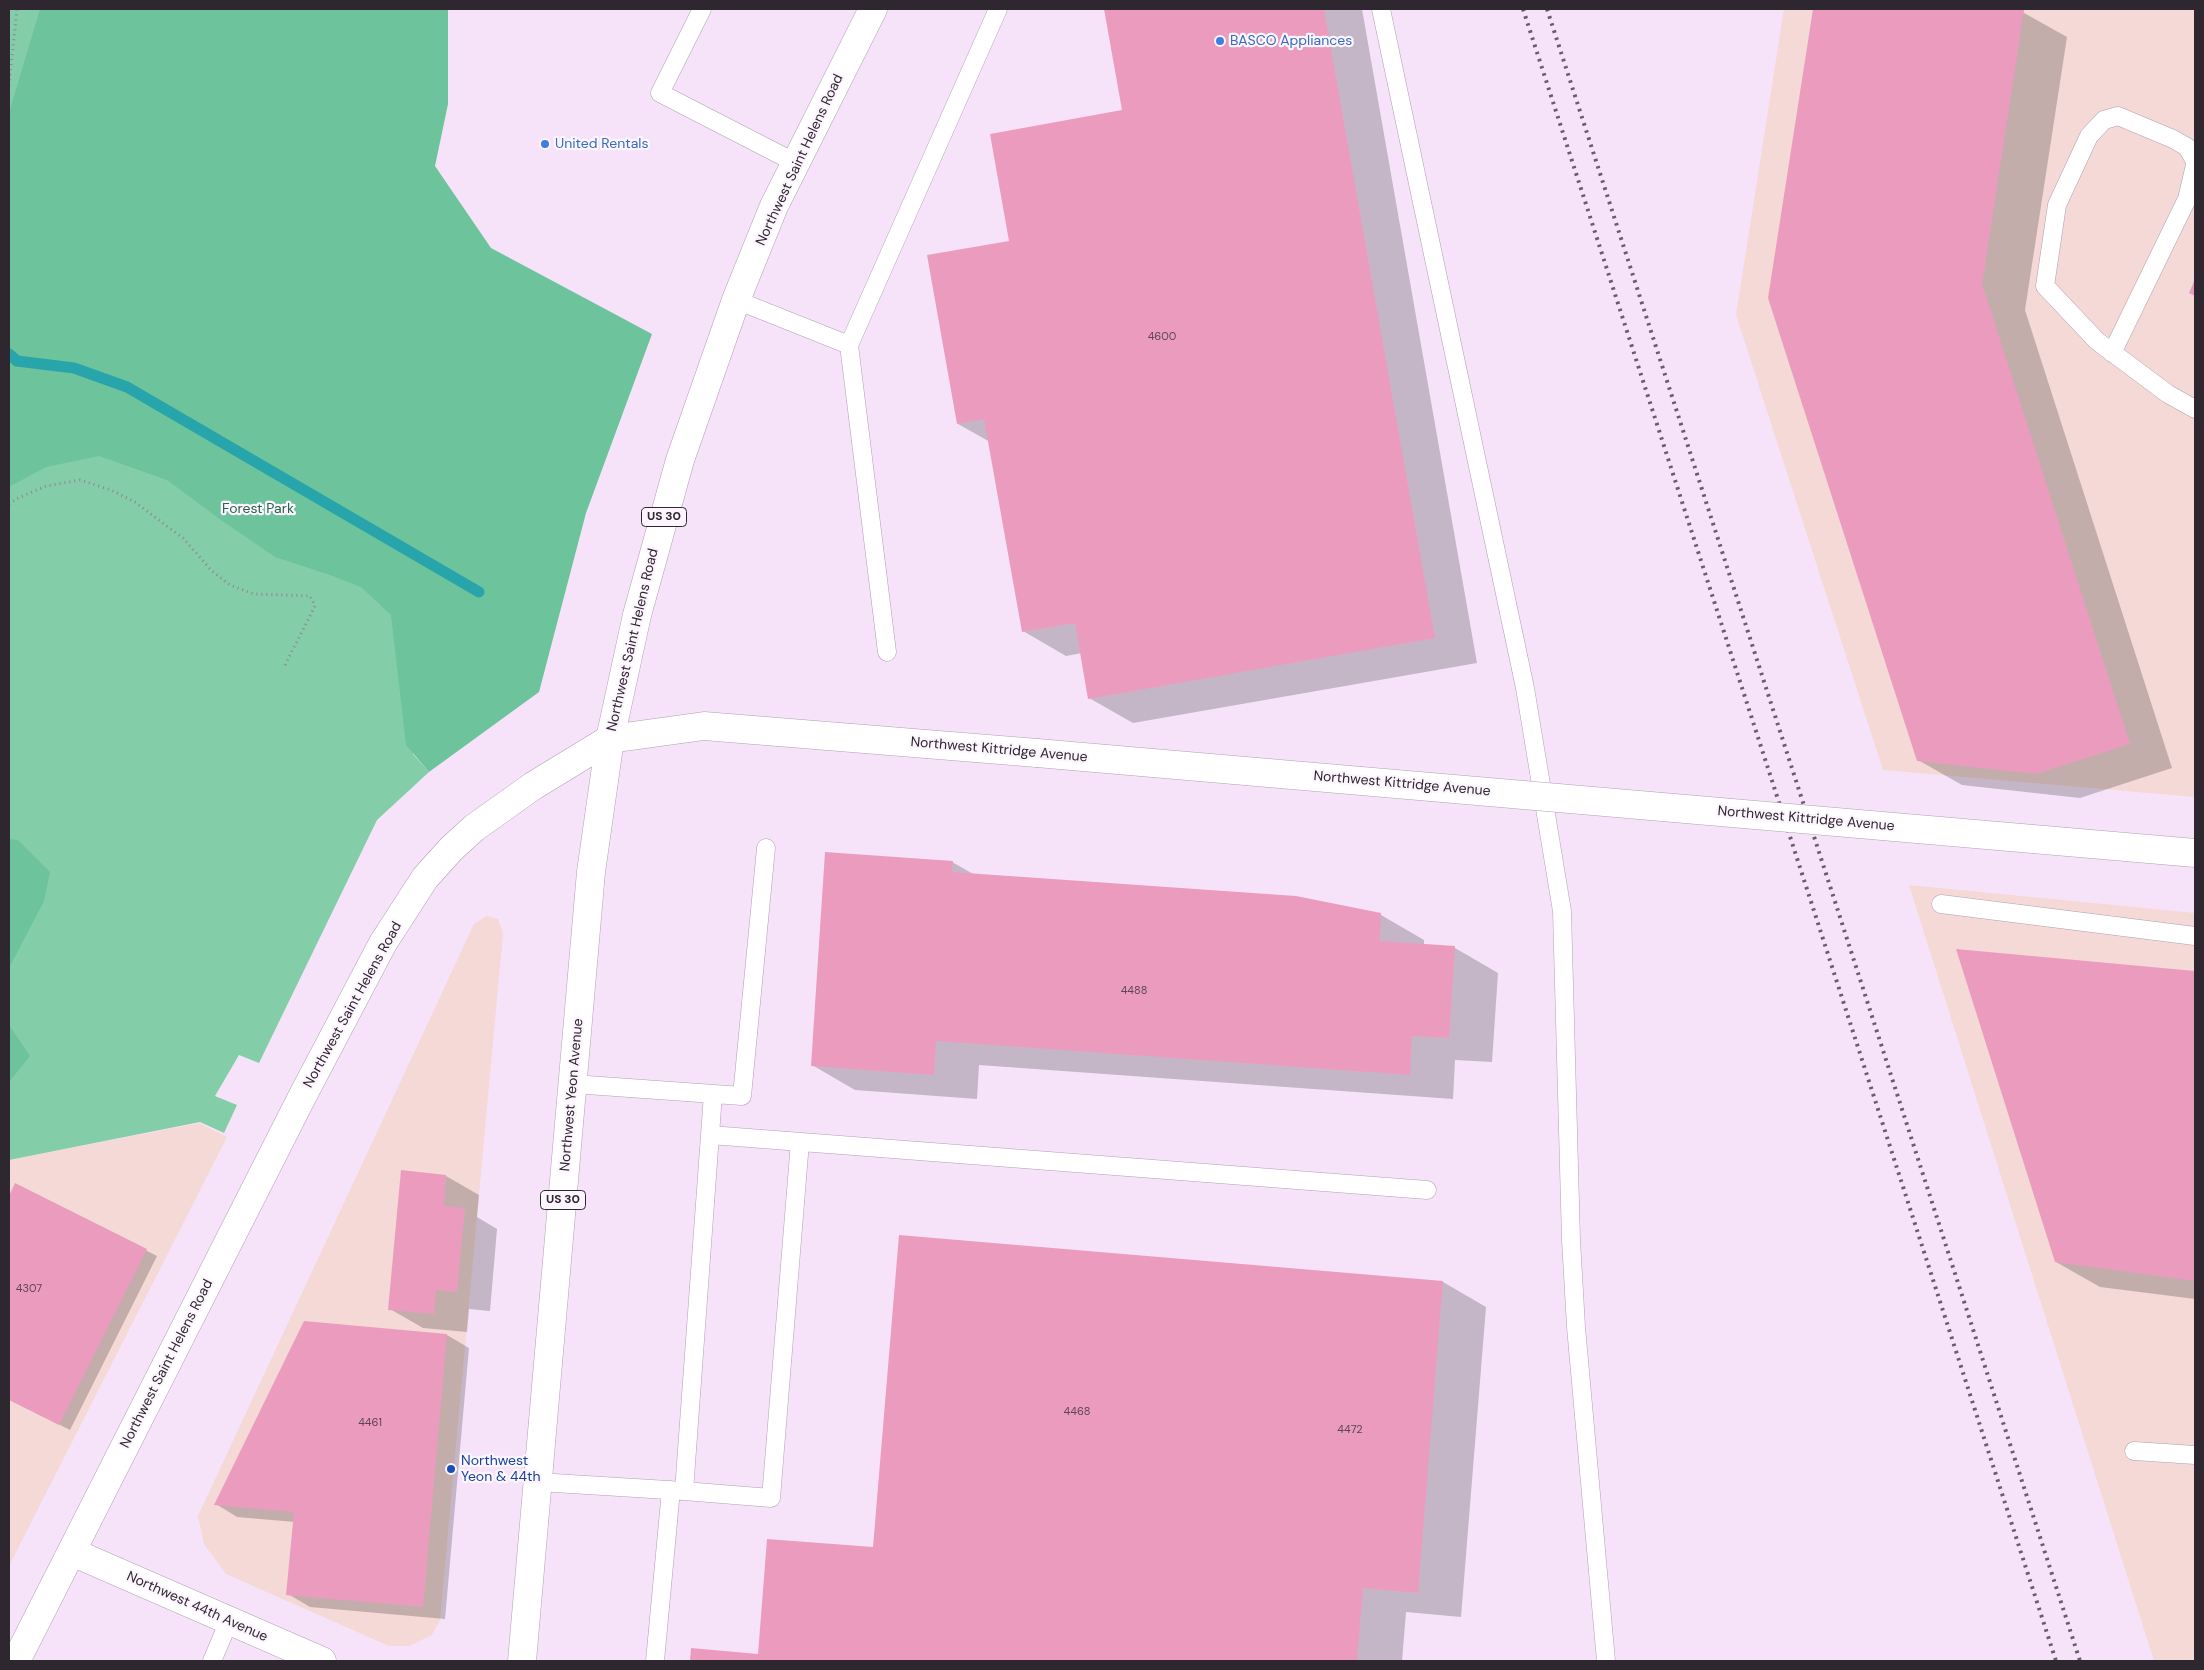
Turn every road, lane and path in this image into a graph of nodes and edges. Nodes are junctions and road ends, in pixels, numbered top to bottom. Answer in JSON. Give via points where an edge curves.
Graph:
{"nodes":[{"id":1,"x":17,"y":9,"type":"edge"},
{"id":2,"x":702,"y":9,"type":"edge"},
{"id":3,"x":873,"y":9,"type":"edge"},
{"id":4,"x":998,"y":9,"type":"edge"},
{"id":5,"x":1382,"y":9,"type":"edge"},
{"id":6,"x":9,"y":84,"type":"edge"},
{"id":7,"x":2195,"y":161,"type":"edge"},
{"id":8,"x":796,"y":163,"type":"junction"},
{"id":9,"x":2195,"y":166,"type":"edge"},
{"id":10,"x":736,"y":300,"type":"junction"},
{"id":11,"x":849,"y":345,"type":"junction"},
{"id":12,"x":2112,"y":353,"type":"junction"},
{"id":13,"x":2195,"y":409,"type":"edge"},
{"id":14,"x":9,"y":504,"type":"edge"},
{"id":15,"x":886,"y":652,"type":"dead end"},
{"id":16,"x":285,"y":665,"type":"dead end"},
{"id":17,"x":610,"y":739,"type":"junction"},
{"id":18,"x":766,"y":848,"type":"dead end"},
{"id":19,"x":2195,"y":853,"type":"edge"},
{"id":20,"x":1941,"y":904,"type":"dead end"},
{"id":21,"x":2195,"y":936,"type":"edge"},
{"id":22,"x":573,"y":1084,"type":"junction"},
{"id":23,"x":713,"y":1094,"type":"junction"},
{"id":24,"x":710,"y":1135,"type":"junction"},
{"id":25,"x":800,"y":1142,"type":"junction"},
{"id":26,"x":1427,"y":1190,"type":"dead end"},
{"id":27,"x":2134,"y":1451,"type":"dead end"},
{"id":28,"x":2195,"y":1454,"type":"edge"},
{"id":29,"x":538,"y":1482,"type":"junction"},
{"id":30,"x":678,"y":1491,"type":"junction"},
{"id":31,"x":72,"y":1552,"type":"junction"},
{"id":32,"x":229,"y":1621,"type":"junction"},
{"id":33,"x":16,"y":1661,"type":"edge"},
{"id":34,"x":212,"y":1661,"type":"edge"},
{"id":35,"x":322,"y":1661,"type":"edge"},
{"id":36,"x":522,"y":1661,"type":"edge"},
{"id":37,"x":654,"y":1661,"type":"edge"},
{"id":38,"x":1606,"y":1661,"type":"edge"}],
"edges":[{"from":1,"to":6,"type":"path"},
{"from":2,"to":8,"type":"lane","via":[[660,93]]},
{"from":3,"to":8,"type":"main road","name":"Northwest Saint Helens Road","number":"US 30"},
{"from":4,"to":11,"type":"lane"},
{"from":5,"to":38,"type":"lane","via":[[1525,688],[1562,911],[1576,1327]]},
{"from":7,"to":12,"type":"lane","via":[[2187,148],[2173,139],[2118,116],[2104,120],[2089,136],[2057,205],[2045,286]]},
{"from":8,"to":10,"type":"main road","name":"Northwest Saint Helens Road","number":"US 30","via":[[774,206]]},
{"from":9,"to":12,"type":"lane","via":[[2187,199]]},
{"from":10,"to":11,"type":"lane"},
{"from":10,"to":17,"type":"main road","name":"Northwest Saint Helens Road","number":"US 30","via":[[680,460],[637,615]]},
{"from":11,"to":15,"type":"lane"},
{"from":12,"to":13,"type":"lane","via":[[2168,394]]},
{"from":14,"to":16,"type":"path","via":[[46,486],[80,480],[135,502],[183,538],[211,570],[230,585],[254,594],[310,596],[315,606]]},
{"from":17,"to":19,"type":"main road","name":"Northwest Kittridge Avenue","bridge":true,"via":[[704,726]]},
{"from":17,"to":22,"type":"main road","name":"Northwest Yeon Avenue","number":"US 30","via":[[591,872]]},
{"from":17,"to":31,"type":"main road","name":"Northwest Saint Helens Road","via":[[533,786],[474,828],[425,878],[383,943],[317,1069]]},
{"from":18,"to":23,"type":"lane","via":[[742,1096]]},
{"from":20,"to":21,"type":"lane"},
{"from":22,"to":23,"type":"lane"},
{"from":22,"to":29,"type":"main road","name":"Northwest Yeon Avenue","number":"US 30"},
{"from":23,"to":24,"type":"lane"},
{"from":24,"to":25,"type":"lane"},
{"from":24,"to":30,"type":"lane"},
{"from":25,"to":26,"type":"lane"},
{"from":25,"to":30,"type":"lane","via":[[771,1498]]},
{"from":27,"to":28,"type":"lane"},
{"from":29,"to":30,"type":"lane"},
{"from":29,"to":36,"type":"main road","name":"Northwest Yeon Avenue","number":"US 30"},
{"from":30,"to":37,"type":"lane"},
{"from":31,"to":32,"type":"main road","name":"Northwest 44th Avenue"},
{"from":31,"to":33,"type":"main road","name":"Northwest Saint Helens Road"},
{"from":32,"to":34,"type":"lane"},
{"from":32,"to":35,"type":"main road","name":"Northwest 44th Avenue"}]}
